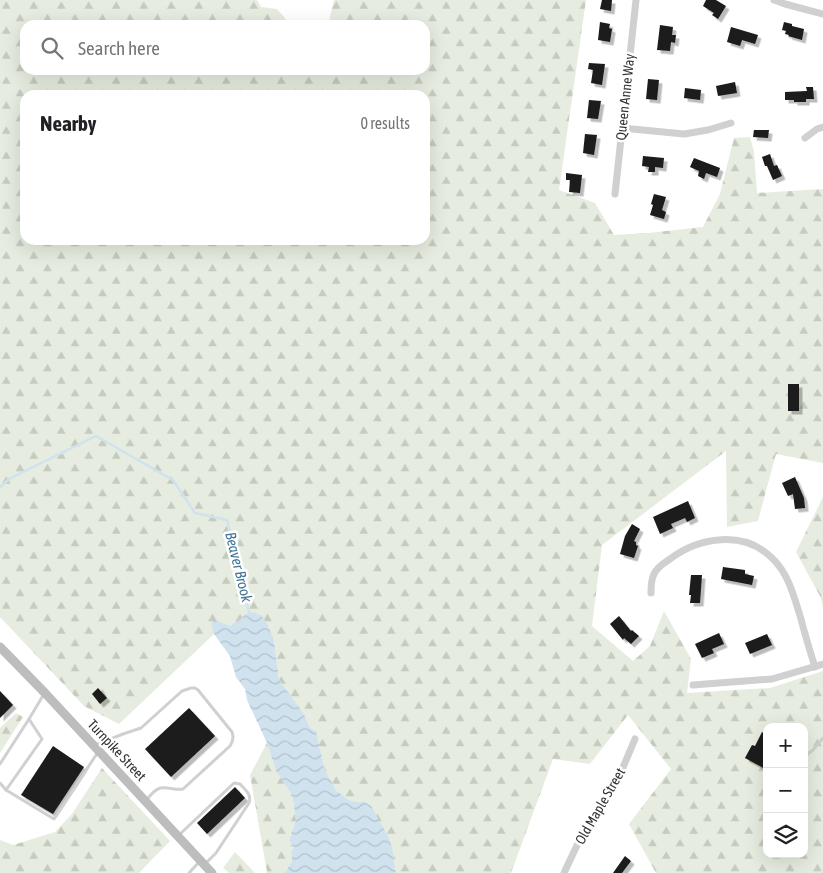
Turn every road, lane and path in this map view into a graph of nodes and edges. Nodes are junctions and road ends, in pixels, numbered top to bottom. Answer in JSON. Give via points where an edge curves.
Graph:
{"nodes":[{"id":1,"x":636,"y":0,"type":"edge"},
{"id":2,"x":774,"y":0,"type":"edge"},
{"id":3,"x":823,"y":14,"type":"edge"},
{"id":4,"x":731,"y":123,"type":"dead end"},
{"id":5,"x":823,"y":127,"type":"edge"},
{"id":6,"x":622,"y":128,"type":"junction"},
{"id":7,"x":805,"y":138,"type":"dead end"},
{"id":8,"x":614,"y":194,"type":"dead end"},
{"id":9,"x":651,"y":593,"type":"dead end"},
{"id":10,"x":0,"y":647,"type":"edge"},
{"id":11,"x":823,"y":664,"type":"edge"},
{"id":12,"x":815,"y":666,"type":"junction"},
{"id":13,"x":693,"y":685,"type":"dead end"},
{"id":14,"x":44,"y":693,"type":"junction"},
{"id":15,"x":29,"y":719,"type":"junction"},
{"id":16,"x":823,"y":738,"type":"edge"},
{"id":17,"x":635,"y":739,"type":"dead end"},
{"id":18,"x":96,"y":748,"type":"junction"},
{"id":19,"x":808,"y":754,"type":"edge"},
{"id":20,"x":0,"y":764,"type":"edge"},
{"id":21,"x":0,"y":782,"type":"edge"},
{"id":22,"x":6,"y":790,"type":"junction"},
{"id":23,"x":145,"y":801,"type":"junction"},
{"id":24,"x":178,"y":836,"type":"junction"},
{"id":25,"x":203,"y":863,"type":"junction"},
{"id":26,"x":189,"y":873,"type":"edge"},
{"id":27,"x":212,"y":873,"type":"edge"},
{"id":28,"x":564,"y":873,"type":"edge"}],
"edges":[{"from":1,"to":6,"type":"street","name":"Queen Anne Way"},
{"from":2,"to":3,"type":"street"},
{"from":4,"to":6,"type":"street","via":[[684,134]]},
{"from":5,"to":7,"type":"street"},
{"from":6,"to":8,"type":"street","name":"Queen Anne Way"},
{"from":9,"to":12,"type":"street","via":[[657,568],[691,546],[730,540],[757,547],[778,565],[791,587]]},
{"from":10,"to":14,"type":"street","name":"Turnpike Street"},
{"from":11,"to":12,"type":"street"},
{"from":12,"to":13,"type":"street","via":[[772,679]]},
{"from":14,"to":15,"type":"lane"},
{"from":14,"to":18,"type":"street","name":"Turnpike Street"},
{"from":15,"to":20,"type":"lane"},
{"from":15,"to":22,"type":"lane","via":[[42,739]]},
{"from":16,"to":19,"type":"lane"},
{"from":17,"to":28,"type":"street","name":"Old Maple Street","via":[[616,784],[578,841]]},
{"from":18,"to":22,"type":"lane","via":[[54,819]]},
{"from":18,"to":23,"type":"street","name":"Turnpike Street"},
{"from":18,"to":23,"type":"lane","via":[[141,728],[182,691],[198,690],[232,732],[232,743],[183,789],[160,788]]},
{"from":21,"to":22,"type":"lane"},
{"from":23,"to":24,"type":"street","name":"Turnpike Street"},
{"from":24,"to":25,"type":"street","name":"Turnpike Street"},
{"from":24,"to":25,"type":"lane","via":[[234,783],[240,784],[249,795],[249,802],[216,854]]},
{"from":25,"to":26,"type":"lane"},
{"from":25,"to":27,"type":"street","name":"Turnpike Street"}]}
